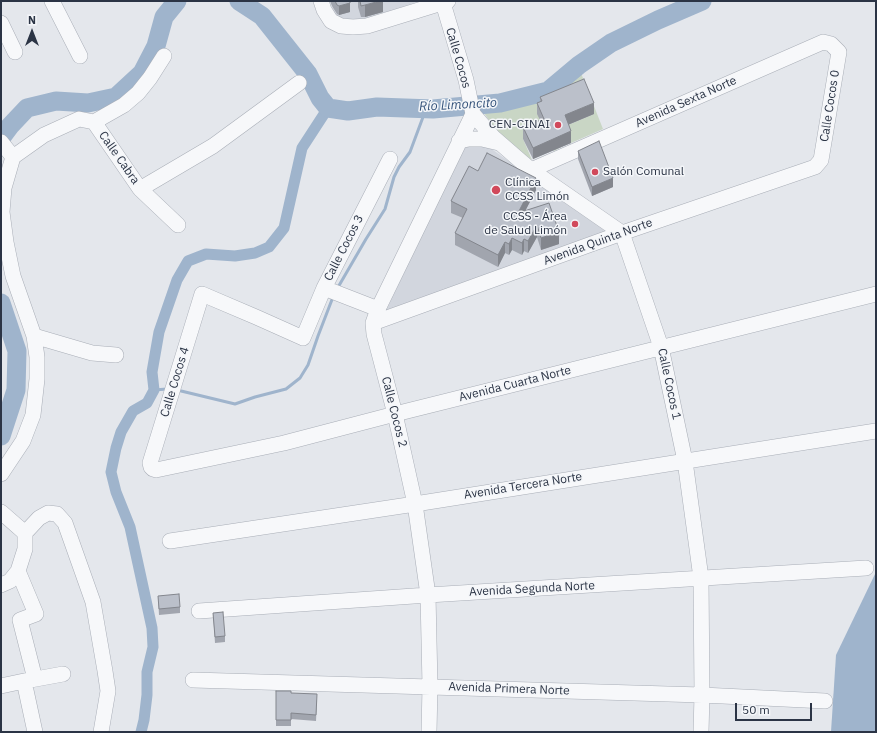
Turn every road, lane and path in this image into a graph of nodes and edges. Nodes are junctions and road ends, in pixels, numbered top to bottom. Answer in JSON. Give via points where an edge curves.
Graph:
{"nodes":[{"id":1,"x":52,"y":1,"type":"edge"},
{"id":2,"x":321,"y":1,"type":"edge"},
{"id":3,"x":445,"y":2,"type":"edge"},
{"id":4,"x":1,"y":23,"type":"edge"},
{"id":5,"x":15,"y":52,"type":"dead end"},
{"id":6,"x":839,"y":52,"type":"joint"},
{"id":7,"x":80,"y":56,"type":"dead end"},
{"id":8,"x":164,"y":56,"type":"dead end"},
{"id":9,"x":299,"y":83,"type":"dead end"},
{"id":10,"x":473,"y":114,"type":"junction"},
{"id":11,"x":94,"y":122,"type":"junction"},
{"id":12,"x":459,"y":141,"type":"junction"},
{"id":13,"x":1,"y":142,"type":"edge"},
{"id":14,"x":500,"y":143,"type":"junction"},
{"id":15,"x":13,"y":157,"type":"junction"},
{"id":16,"x":390,"y":159,"type":"dead end"},
{"id":17,"x":822,"y":160,"type":"joint"},
{"id":18,"x":531,"y":170,"type":"junction"},
{"id":19,"x":140,"y":189,"type":"junction"},
{"id":20,"x":178,"y":225,"type":"dead end"},
{"id":21,"x":622,"y":234,"type":"junction"},
{"id":22,"x":324,"y":288,"type":"junction"},
{"id":23,"x":202,"y":294,"type":"joint"},
{"id":24,"x":876,"y":294,"type":"edge"},
{"id":25,"x":376,"y":316,"type":"junction"},
{"id":26,"x":34,"y":336,"type":"junction"},
{"id":27,"x":661,"y":347,"type":"junction"},
{"id":28,"x":116,"y":356,"type":"dead end"},
{"id":29,"x":395,"y":414,"type":"junction"},
{"id":30,"x":876,"y":430,"type":"edge"},
{"id":31,"x":685,"y":461,"type":"junction"},
{"id":32,"x":153,"y":469,"type":"joint"},
{"id":33,"x":1,"y":474,"type":"edge"},
{"id":34,"x":415,"y":504,"type":"junction"},
{"id":35,"x":1,"y":512,"type":"edge"},
{"id":36,"x":25,"y":533,"type":"junction"},
{"id":37,"x":170,"y":541,"type":"dead end"},
{"id":38,"x":866,"y":568,"type":"dead end"},
{"id":39,"x":18,"y":571,"type":"junction"},
{"id":40,"x":701,"y":578,"type":"junction"},
{"id":41,"x":1,"y":585,"type":"edge"},
{"id":42,"x":428,"y":595,"type":"junction"},
{"id":43,"x":199,"y":610,"type":"dead end"},
{"id":44,"x":63,"y":674,"type":"dead end"},
{"id":45,"x":30,"y":680,"type":"junction"},
{"id":46,"x":193,"y":680,"type":"dead end"},
{"id":47,"x":1,"y":686,"type":"edge"},
{"id":48,"x":430,"y":686,"type":"junction"},
{"id":49,"x":702,"y":695,"type":"junction"},
{"id":50,"x":825,"y":701,"type":"dead end"},
{"id":51,"x":35,"y":732,"type":"edge"},
{"id":52,"x":101,"y":732,"type":"edge"},
{"id":53,"x":429,"y":732,"type":"edge"},
{"id":54,"x":701,"y":732,"type":"edge"}],
"edges":[{"from":1,"to":7,"type":"street"},
{"from":2,"to":3,"type":"street","via":[[331,21],[341,26],[353,27],[367,26]]},
{"from":3,"to":10,"type":"street","name":"Calle Cocos"},
{"from":4,"to":5,"type":"street"},
{"from":6,"to":17,"type":"street","name":"Calle Cocos 0"},
{"from":6,"to":18,"type":"street","name":"Avenida Sexta Norte","via":[[832,44],[823,42]]},
{"from":8,"to":11,"type":"street","via":[[138,93],[124,105]]},
{"from":9,"to":19,"type":"street","name":"Calle Cabra","via":[[213,146]]},
{"from":10,"to":12,"type":"street"},
{"from":10,"to":14,"type":"street"},
{"from":11,"to":15,"type":"street","name":"Calle Cabra","via":[[79,119],[44,134]]},
{"from":11,"to":19,"type":"street","name":"Calle Cabra"},
{"from":12,"to":14,"type":"street","via":[[482,139]]},
{"from":12,"to":25,"type":"street"},
{"from":13,"to":15,"type":"street"},
{"from":14,"to":18,"type":"street"},
{"from":15,"to":26,"type":"street","via":[[4,188],[2,212],[13,276]]},
{"from":16,"to":22,"type":"street","name":"Calle Cocos 3"},
{"from":17,"to":21,"type":"street","name":"Avenida Quinta Norte","via":[[815,167]]},
{"from":18,"to":21,"type":"street"},
{"from":19,"to":20,"type":"street"},
{"from":21,"to":25,"type":"street","name":"Avenida Quinta Norte"},
{"from":21,"to":27,"type":"street","name":"Calle Cocos 1"},
{"from":22,"to":23,"type":"street","name":"Calle Cocos 3","via":[[303,338]]},
{"from":22,"to":25,"type":"street"},
{"from":23,"to":32,"type":"street","name":"Calle Cocos 4","via":[[150,463]]},
{"from":24,"to":27,"type":"street","name":"Avenida Cuarta Norte"},
{"from":25,"to":29,"type":"street","name":"Calle Cocos 2","via":[[374,334]]},
{"from":26,"to":28,"type":"street","via":[[92,353]]},
{"from":26,"to":33,"type":"street","via":[[37,379],[33,415],[23,442]]},
{"from":27,"to":29,"type":"street","name":"Avenida Cuarta Norte"},
{"from":27,"to":31,"type":"street","name":"Calle Cocos 1"},
{"from":29,"to":32,"type":"street","name":"Avenida Cuarta Norte","via":[[284,443]]},
{"from":29,"to":34,"type":"street","name":"Calle Cocos 2"},
{"from":30,"to":31,"type":"street","name":"Avenida Tercera Norte"},
{"from":31,"to":34,"type":"street","name":"Avenida Tercera Norte"},
{"from":31,"to":40,"type":"street","name":"Calle Cocos 1"},
{"from":34,"to":37,"type":"street","name":"Avenida Tercera Norte"},
{"from":34,"to":42,"type":"street","name":"Calle Cocos 2"},
{"from":35,"to":36,"type":"street"},
{"from":36,"to":39,"type":"street","via":[[25,549]]},
{"from":36,"to":52,"type":"street","via":[[39,518],[48,513],[57,514],[65,523],[93,602],[105,671],[108,691]]},
{"from":38,"to":40,"type":"street","name":"Avenida Segunda Norte"},
{"from":39,"to":41,"type":"street","via":[[10,581]]},
{"from":39,"to":45,"type":"street","via":[[36,614],[20,620]]},
{"from":40,"to":42,"type":"street","name":"Avenida Segunda Norte"},
{"from":40,"to":49,"type":"street","name":"Calle Cocos 1"},
{"from":42,"to":43,"type":"street","name":"Avenida Segunda Norte"},
{"from":42,"to":48,"type":"street","name":"Calle Cocos 2"},
{"from":44,"to":45,"type":"street"},
{"from":45,"to":47,"type":"street"},
{"from":45,"to":51,"type":"street"},
{"from":46,"to":48,"type":"street","name":"Avenida Primera Norte"},
{"from":48,"to":49,"type":"street","name":"Avenida Primera Norte"},
{"from":48,"to":53,"type":"street","name":"Calle Cocos 2"},
{"from":49,"to":50,"type":"street","name":"Avenida Primera Norte"},
{"from":49,"to":54,"type":"street","name":"Calle Cocos 1"}]}
